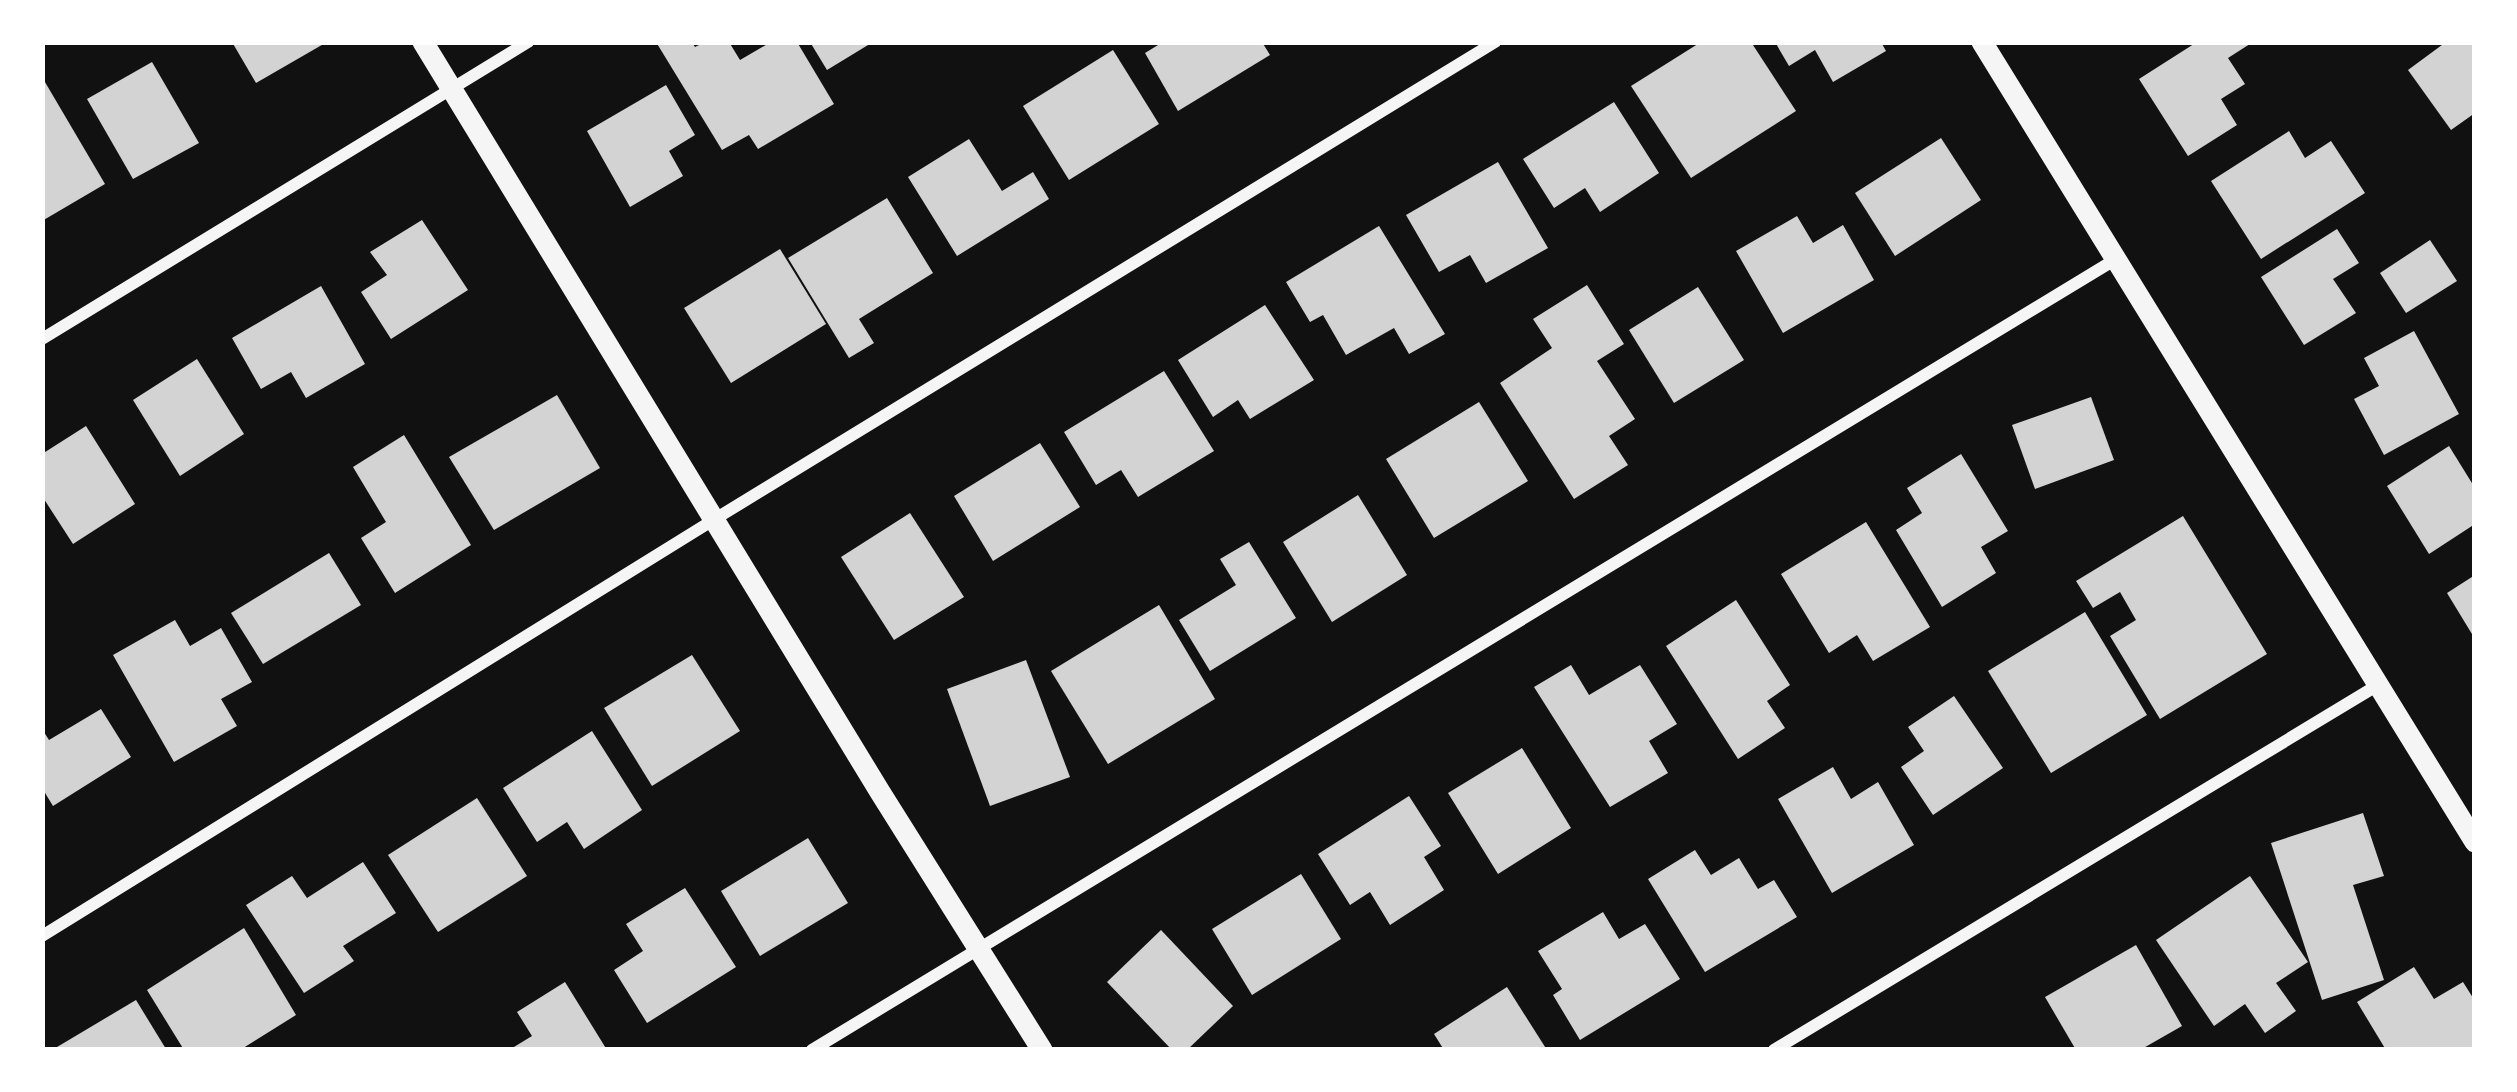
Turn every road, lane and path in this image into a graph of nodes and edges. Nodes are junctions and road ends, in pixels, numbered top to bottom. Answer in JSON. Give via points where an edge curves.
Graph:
{"nodes":[{"id":1,"x":423,"y":42,"type":"edge"},
{"id":2,"x":528,"y":42,"type":"edge"},
{"id":3,"x":1495,"y":42,"type":"edge"},
{"id":4,"x":1982,"y":42,"type":"edge"},
{"id":5,"x":452,"y":88,"type":"junction"},
{"id":6,"x":2116,"y":260,"type":"junction"},
{"id":7,"x":42,"y":339,"type":"edge"},
{"id":8,"x":715,"y":519,"type":"junction"},
{"id":9,"x":2378,"y":685,"type":"junction"},
{"id":10,"x":2475,"y":842,"type":"edge"},
{"id":11,"x":42,"y":936,"type":"edge"},
{"id":12,"x":979,"y":947,"type":"junction"},
{"id":13,"x":812,"y":1050,"type":"edge"},
{"id":14,"x":1042,"y":1050,"type":"edge"},
{"id":15,"x":1774,"y":1050,"type":"edge"}],
"edges":[{"from":1,"to":5,"type":"street"},
{"from":2,"to":5,"type":"street"},
{"from":3,"to":8,"type":"street"},
{"from":4,"to":6,"type":"street"},
{"from":5,"to":7,"type":"street"},
{"from":5,"to":8,"type":"street"},
{"from":6,"to":9,"type":"street"},
{"from":6,"to":12,"type":"street"},
{"from":8,"to":11,"type":"street"},
{"from":8,"to":12,"type":"street"},
{"from":9,"to":10,"type":"street"},
{"from":9,"to":15,"type":"street"},
{"from":12,"to":13,"type":"street"},
{"from":12,"to":14,"type":"street"}]}
